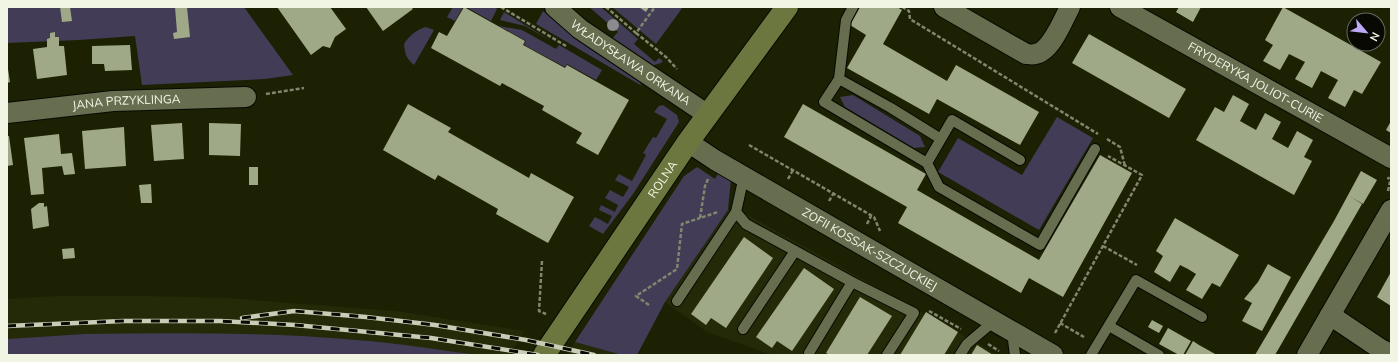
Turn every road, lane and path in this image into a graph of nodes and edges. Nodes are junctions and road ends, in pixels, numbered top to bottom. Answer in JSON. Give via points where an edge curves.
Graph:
{"nodes":[{"id":1,"x":555,"y":7,"type":"edge"},
{"id":2,"x":606,"y":7,"type":"edge"},
{"id":3,"x":655,"y":7,"type":"edge"},
{"id":4,"x":787,"y":7,"type":"edge"},
{"id":5,"x":853,"y":7,"type":"edge"},
{"id":6,"x":902,"y":7,"type":"edge"},
{"id":7,"x":944,"y":7,"type":"edge"},
{"id":8,"x":1070,"y":7,"type":"edge"},
{"id":9,"x":1120,"y":7,"type":"edge"},
{"id":10,"x":636,"y":33,"type":"junction"},
{"id":11,"x":679,"y":72,"type":"dead end"},
{"id":12,"x":839,"y":79,"type":"junction"},
{"id":13,"x":304,"y":88,"type":"dead end"},
{"id":14,"x":246,"y":97,"type":"joint"},
{"id":15,"x":7,"y":113,"type":"edge"},
{"id":16,"x":708,"y":115,"type":"junction"},
{"id":17,"x":1100,"y":135,"type":"dead end"},
{"id":18,"x":941,"y":139,"type":"junction"},
{"id":19,"x":1107,"y":139,"type":"dead end"},
{"id":20,"x":688,"y":142,"type":"junction"},
{"id":21,"x":749,"y":145,"type":"dead end"},
{"id":22,"x":1095,"y":149,"type":"joint"},
{"id":23,"x":1020,"y":160,"type":"dead end"},
{"id":24,"x":927,"y":163,"type":"junction"},
{"id":25,"x":1125,"y":166,"type":"junction"},
{"id":26,"x":1390,"y":167,"type":"edge"},
{"id":27,"x":744,"y":176,"type":"junction"},
{"id":28,"x":833,"y":194,"type":"junction"},
{"id":29,"x":823,"y":197,"type":"dead end"},
{"id":30,"x":829,"y":201,"type":"junction"},
{"id":31,"x":1388,"y":203,"type":"edge"},
{"id":32,"x":835,"y":205,"type":"dead end"},
{"id":33,"x":736,"y":212,"type":"junction"},
{"id":34,"x":871,"y":216,"type":"junction"},
{"id":35,"x":700,"y":218,"type":"dead end"},
{"id":36,"x":861,"y":220,"type":"dead end"},
{"id":37,"x":885,"y":234,"type":"dead end"},
{"id":38,"x":795,"y":251,"type":"junction"},
{"id":39,"x":542,"y":261,"type":"dead end"},
{"id":40,"x":852,"y":282,"type":"junction"},
{"id":41,"x":677,"y":301,"type":"dead end"},
{"id":42,"x":649,"y":305,"type":"dead end"},
{"id":43,"x":1330,"y":315,"type":"junction"},
{"id":44,"x":1202,"y":317,"type":"dead end"},
{"id":45,"x":551,"y":318,"type":"dead end"},
{"id":46,"x":994,"y":321,"type":"junction"},
{"id":47,"x":1060,"y":323,"type":"junction"},
{"id":48,"x":1109,"y":326,"type":"junction"},
{"id":49,"x":1049,"y":328,"type":"dead end"},
{"id":50,"x":743,"y":329,"type":"dead end"},
{"id":51,"x":1012,"y":332,"type":"junction"},
{"id":52,"x":1056,"y":332,"type":"junction"},
{"id":53,"x":1098,"y":344,"type":"junction"},
{"id":54,"x":1053,"y":346,"type":"edge"},
{"id":55,"x":809,"y":353,"type":"dead end"},
{"id":56,"x":1391,"y":354,"type":"edge"},
{"id":57,"x":544,"y":355,"type":"edge"},
{"id":58,"x":887,"y":355,"type":"edge"},
{"id":59,"x":960,"y":355,"type":"edge"},
{"id":60,"x":1015,"y":355,"type":"edge"},
{"id":61,"x":1091,"y":355,"type":"edge"},
{"id":62,"x":1159,"y":355,"type":"edge"},
{"id":63,"x":1307,"y":355,"type":"edge"}],
"edges":[{"from":1,"to":16,"type":"street","name":"WŁADYSŁAWA ORKANA","via":[[580,29]]},
{"from":2,"to":10,"type":"path"},
{"from":3,"to":10,"type":"path"},
{"from":4,"to":16,"type":"street","name":"ROLNA"},
{"from":5,"to":12,"type":"lane","via":[[846,20]]},
{"from":6,"to":17,"type":"path","via":[[909,10],[910,19]]},
{"from":7,"to":8,"type":"street","via":[[1026,54],[1036,54],[1051,43]]},
{"from":9,"to":26,"type":"street","name":"FRYDERYKA JOLIOT-CURIE"},
{"from":10,"to":11,"type":"path"},
{"from":12,"to":18,"type":"lane"},
{"from":12,"to":24,"type":"lane","via":[[824,102]]},
{"from":13,"to":14,"type":"path"},
{"from":14,"to":15,"type":"street","name":"JANA PRZYKLINGA","via":[[113,101]]},
{"from":16,"to":20,"type":"street","name":"ROLNA"},
{"from":18,"to":23,"type":"lane","via":[[952,120]]},
{"from":18,"to":24,"type":"lane"},
{"from":19,"to":25,"type":"path","via":[[1120,147]]},
{"from":20,"to":27,"type":"street","name":"ZOFII KOSSAK-SZCZUCKIEJ"},
{"from":20,"to":57,"type":"street","name":"ROLNA"},
{"from":21,"to":28,"type":"path"},
{"from":22,"to":24,"type":"lane","via":[[1040,245],[939,187]]},
{"from":22,"to":25,"type":"path"},
{"from":25,"to":47,"type":"path","via":[[1142,175]]},
{"from":26,"to":31,"type":"path"},
{"from":27,"to":33,"type":"lane"},
{"from":27,"to":46,"type":"street","name":"ZOFII KOSSAK-SZCZUCKIEJ"},
{"from":28,"to":30,"type":"path"},
{"from":28,"to":34,"type":"path"},
{"from":29,"to":30,"type":"path"},
{"from":30,"to":32,"type":"path"},
{"from":31,"to":43,"type":"street"},
{"from":33,"to":38,"type":"lane","via":[[746,224]]},
{"from":33,"to":41,"type":"lane"},
{"from":34,"to":36,"type":"path","via":[[868,225]]},
{"from":34,"to":37,"type":"path","via":[[874,217],[879,231]]},
{"from":35,"to":42,"type":"path","via":[[682,224],[677,269],[636,296]]},
{"from":38,"to":40,"type":"lane"},
{"from":38,"to":50,"type":"lane"},
{"from":39,"to":45,"type":"path","via":[[539,311]]},
{"from":40,"to":55,"type":"lane"},
{"from":40,"to":58,"type":"lane","via":[[914,313]]},
{"from":43,"to":56,"type":"street"},
{"from":43,"to":63,"type":"street"},
{"from":44,"to":48,"type":"lane","via":[[1136,280]]},
{"from":46,"to":51,"type":"street","name":"ZOFII KOSSAK-SZCZUCKIEJ"},
{"from":46,"to":59,"type":"lane","via":[[967,344]]},
{"from":47,"to":52,"type":"path"},
{"from":47,"to":53,"type":"path"},
{"from":48,"to":53,"type":"lane"},
{"from":48,"to":62,"type":"lane"},
{"from":49,"to":52,"type":"path"},
{"from":51,"to":54,"type":"street","name":"ZOFII KOSSAK-SZCZUCKIEJ"},
{"from":51,"to":60,"type":"lane"},
{"from":52,"to":54,"type":"path"},
{"from":53,"to":61,"type":"lane"}]}
